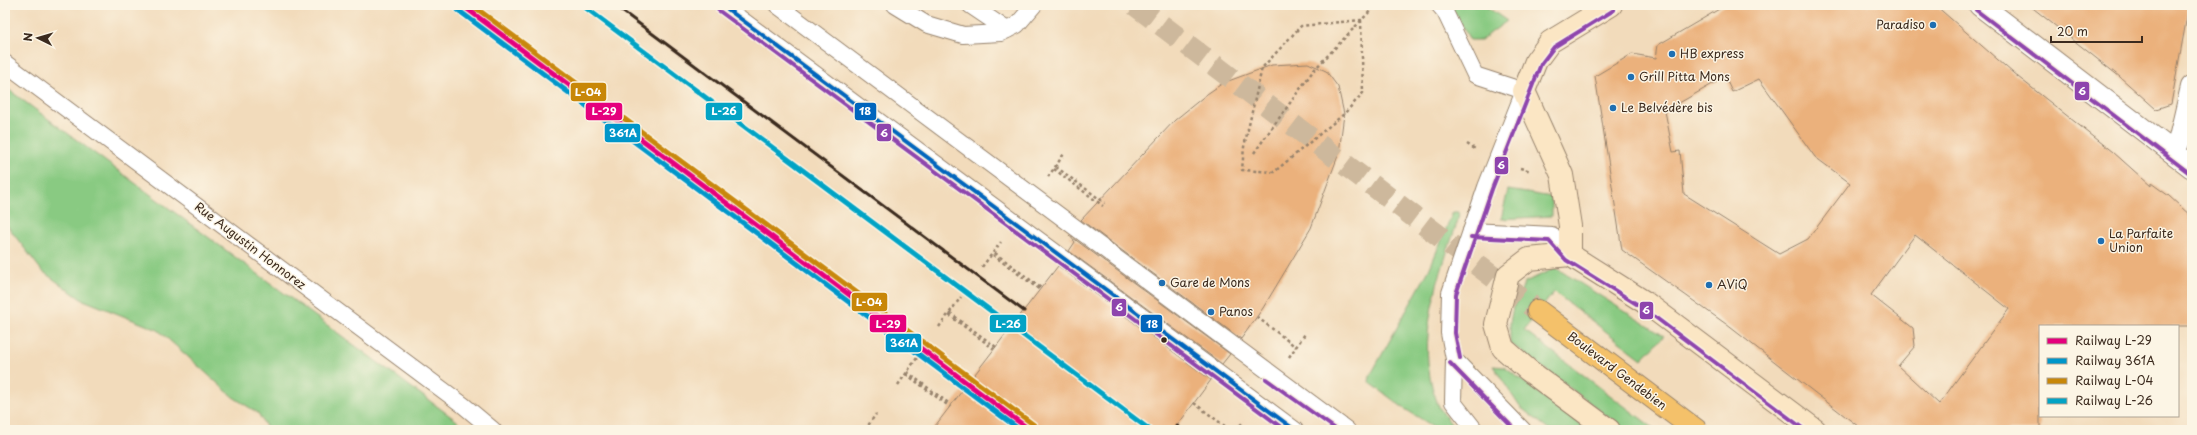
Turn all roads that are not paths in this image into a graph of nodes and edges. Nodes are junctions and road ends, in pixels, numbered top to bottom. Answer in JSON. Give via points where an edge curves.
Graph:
{"nodes":[{"id":1,"x":722,"y":5,"type":"edge"},
{"id":2,"x":777,"y":5,"type":"edge"},
{"id":3,"x":895,"y":5,"type":"edge"},
{"id":4,"x":970,"y":5,"type":"edge"},
{"id":5,"x":1034,"y":5,"type":"edge"},
{"id":6,"x":1439,"y":5,"type":"edge"},
{"id":7,"x":1611,"y":5,"type":"edge"},
{"id":8,"x":1980,"y":5,"type":"edge"},
{"id":9,"x":1007,"y":30,"type":"junction"},
{"id":10,"x":5,"y":63,"type":"edge"},
{"id":11,"x":2192,"y":87,"type":"edge"},
{"id":12,"x":1524,"y":92,"type":"junction"},
{"id":13,"x":2174,"y":152,"type":"junction"},
{"id":14,"x":2192,"y":167,"type":"edge"},
{"id":15,"x":1471,"y":231,"type":"junction"},
{"id":16,"x":1570,"y":255,"type":"junction"},
{"id":17,"x":1538,"y":311,"type":"tunnel mouth"},
{"id":18,"x":1454,"y":359,"type":"junction"},
{"id":19,"x":493,"y":430,"type":"edge"},
{"id":20,"x":1295,"y":430,"type":"edge"},
{"id":21,"x":1347,"y":430,"type":"edge"},
{"id":22,"x":1475,"y":430,"type":"edge"},
{"id":23,"x":1523,"y":430,"type":"edge"},
{"id":24,"x":1608,"y":430,"type":"edge"},
{"id":25,"x":1696,"y":430,"type":"edge"},
{"id":26,"x":1814,"y":430,"type":"edge"}],
"edges":[{"from":1,"to":20,"type":"lane"},
{"from":2,"to":21,"type":"lane"},
{"from":3,"to":9,"type":"lane","via":[[926,24],[963,35],[1001,33]]},
{"from":4,"to":9,"type":"lane"},
{"from":5,"to":9,"type":"lane","via":[[1017,25]]},
{"from":6,"to":12,"type":"lane","via":[[1445,12],[1475,75]]},
{"from":7,"to":12,"type":"main road","via":[[1550,42],[1536,61]]},
{"from":8,"to":13,"type":"street"},
{"from":10,"to":19,"type":"lane","name":"Rue Augustin Honnorez"},
{"from":11,"to":13,"type":"street","via":[[2180,138]]},
{"from":12,"to":15,"type":"lane"},
{"from":12,"to":16,"type":"main road","via":[[1562,175],[1570,226]]},
{"from":13,"to":14,"type":"street"},
{"from":15,"to":16,"type":"lane","via":[[1552,235]]},
{"from":15,"to":18,"type":"lane","via":[[1450,293],[1449,333]]},
{"from":16,"to":24,"type":"main road","via":[[1529,259],[1508,275],[1496,324],[1503,348]]},
{"from":16,"to":26,"type":"main road","via":[[1646,303]]},
{"from":17,"to":25,"type":"highway","name":"Boulevard Gendebien"},
{"from":18,"to":22,"type":"lane","via":[[1453,402]]},
{"from":18,"to":23,"type":"lane"}]}
